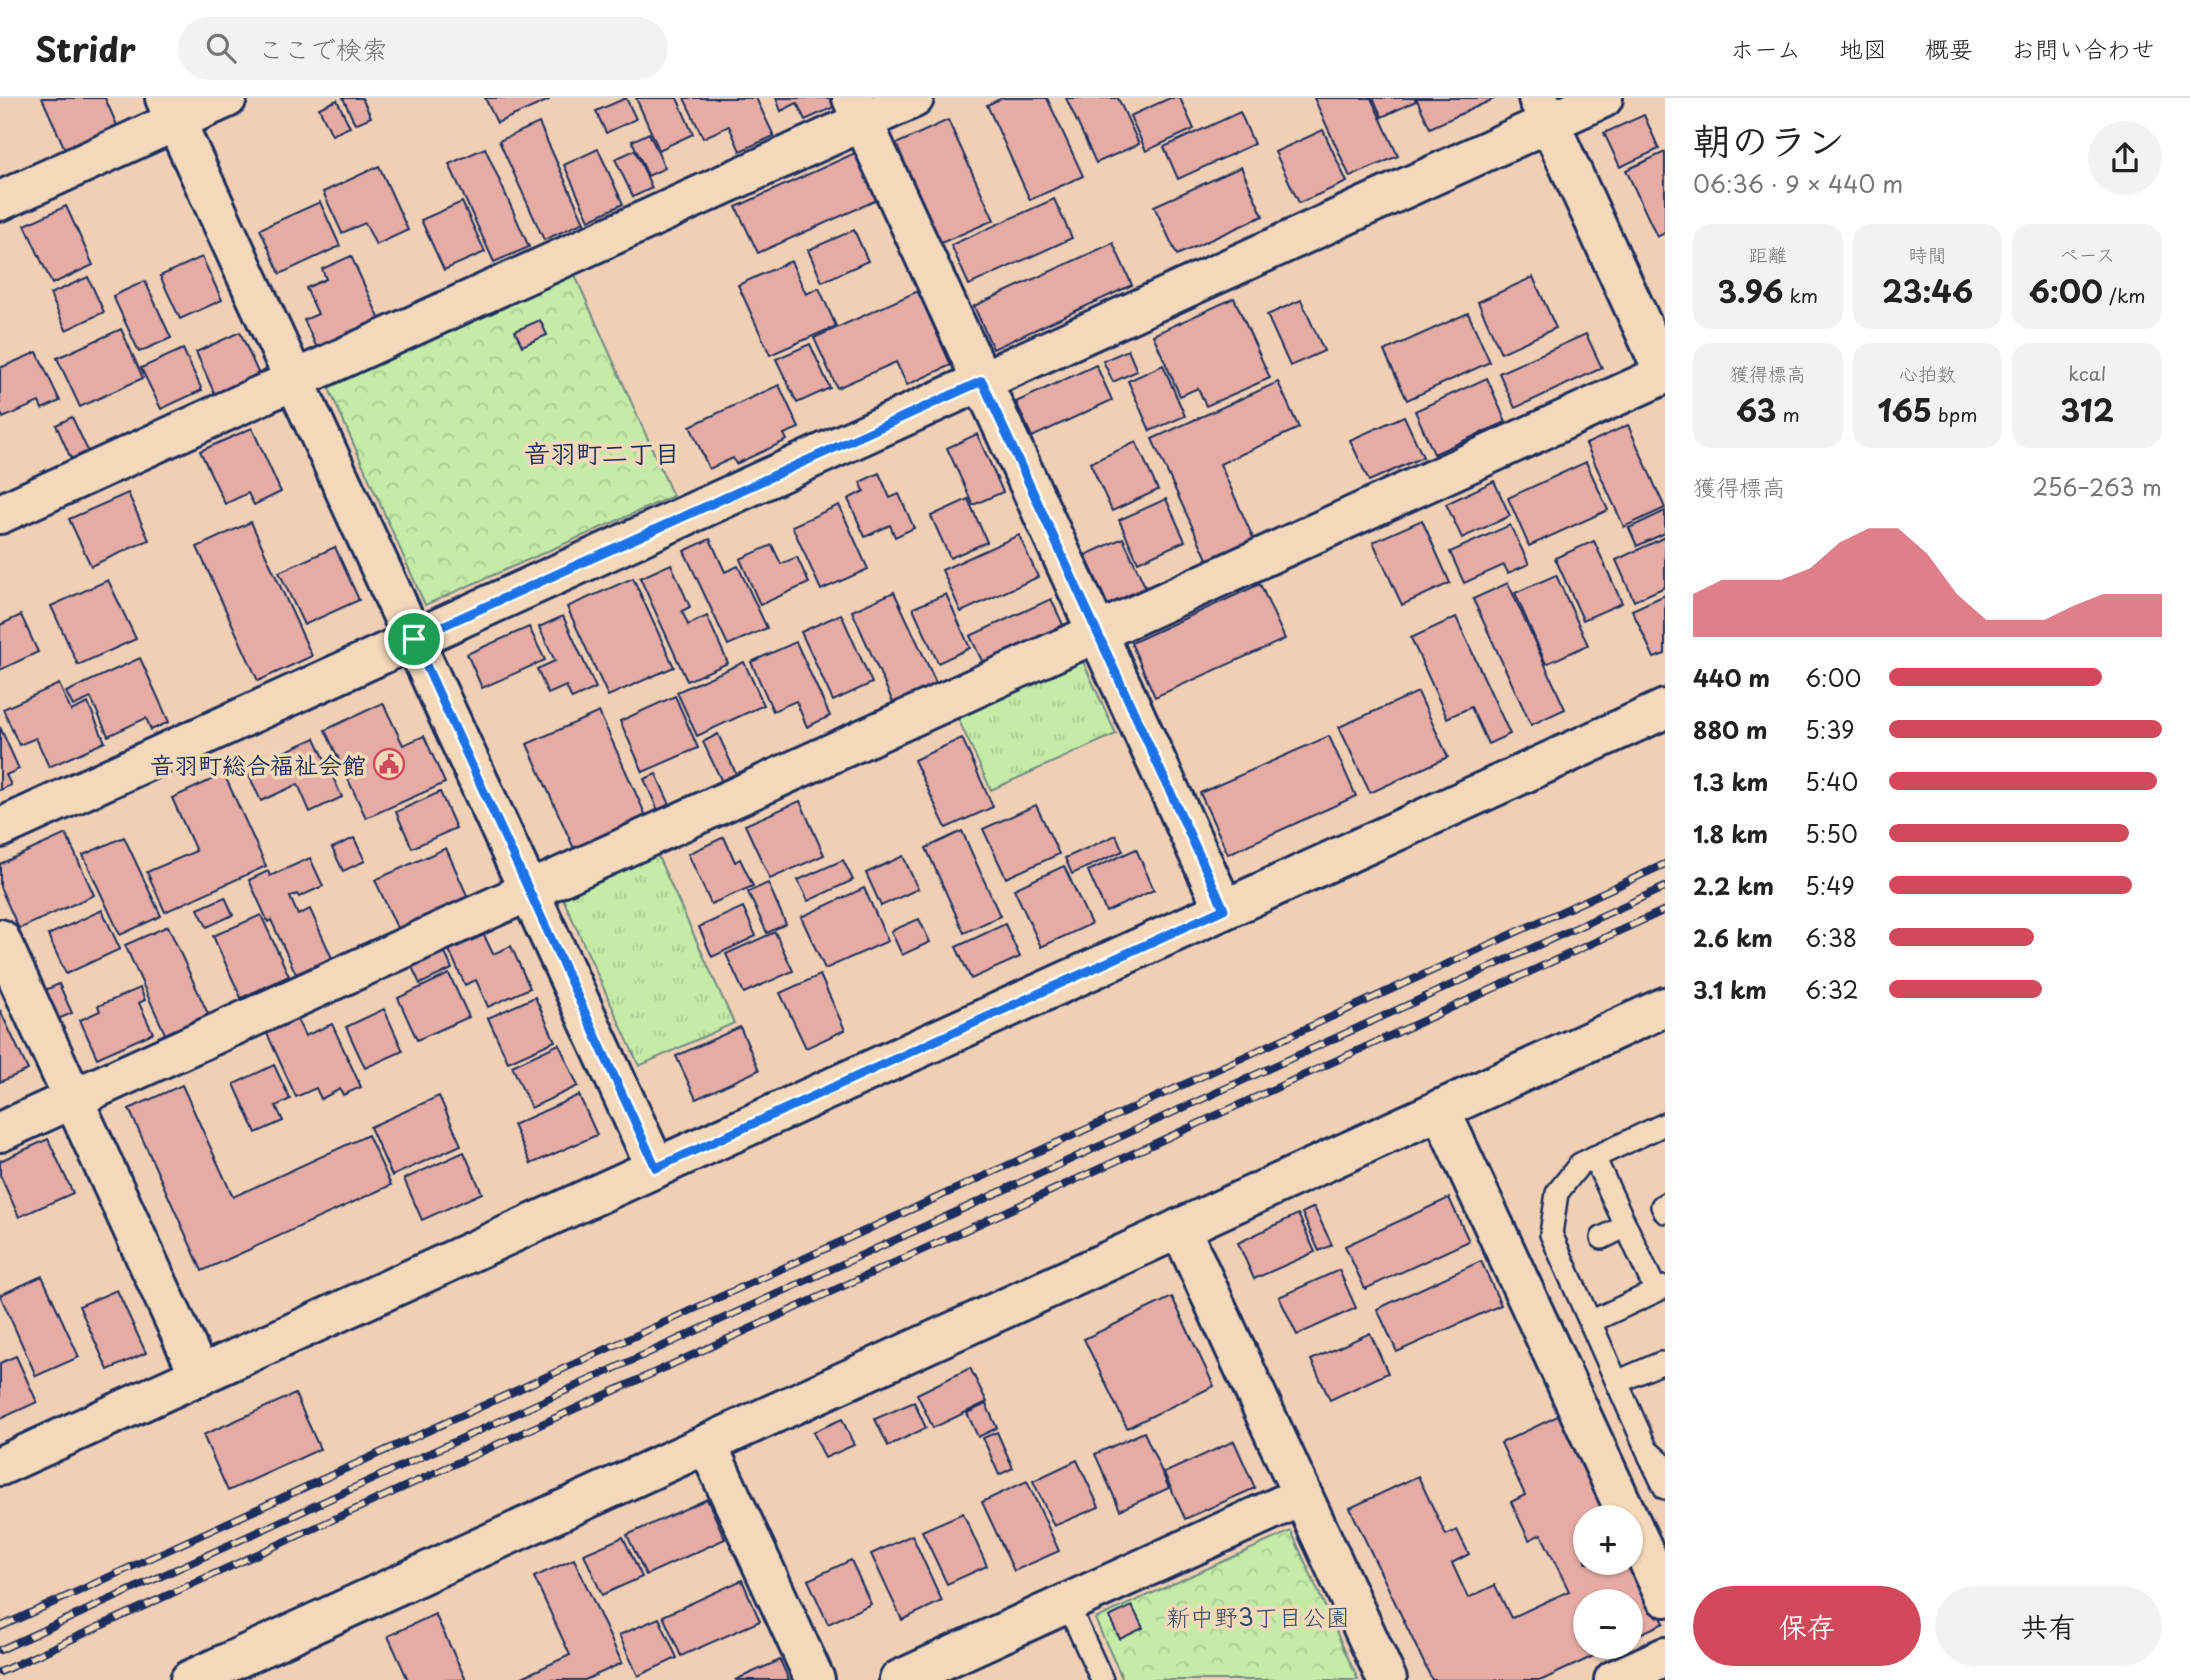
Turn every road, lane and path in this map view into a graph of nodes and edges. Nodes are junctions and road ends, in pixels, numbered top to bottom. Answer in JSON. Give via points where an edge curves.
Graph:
{"nodes":[{"id":1,"x":228,"y":98,"type":"edge"},
{"id":2,"x":914,"y":98,"type":"edge"},
{"id":3,"x":1603,"y":98,"type":"edge"},
{"id":4,"x":171,"y":110,"type":"edge"},
{"id":5,"x":857,"y":110,"type":"edge"},
{"id":6,"x":1543,"y":110,"type":"edge"},
{"id":7,"x":0,"y":201,"type":"edge"},
{"id":8,"x":1665,"y":374,"type":"edge"},
{"id":9,"x":295,"y":380,"type":"junction"},
{"id":10,"x":982,"y":381,"type":"junction"},
{"id":11,"x":0,"y":514,"type":"edge"},
{"id":12,"x":1097,"y":632,"type":"junction"},
{"id":13,"x":414,"y":639,"type":"junction"},
{"id":14,"x":1665,"y":709,"type":"edge"},
{"id":15,"x":0,"y":828,"type":"edge"},
{"id":16,"x":529,"y":891,"type":"junction"},
{"id":17,"x":1224,"y":909,"type":"junction"},
{"id":18,"x":0,"y":939,"type":"edge"},
{"id":19,"x":1665,"y":1007,"type":"edge"},
{"id":20,"x":73,"y":1098,"type":"junction"},
{"id":21,"x":1440,"y":1109,"type":"junction"},
{"id":22,"x":1665,"y":1124,"type":"edge"},
{"id":23,"x":0,"y":1132,"type":"edge"},
{"id":24,"x":1594,"y":1157,"type":"junction"},
{"id":25,"x":656,"y":1168,"type":"junction"},
{"id":26,"x":1665,"y":1205,"type":"edge"},
{"id":27,"x":1665,"y":1212,"type":"edge"},
{"id":28,"x":1626,"y":1226,"type":"junction"},
{"id":29,"x":1180,"y":1228,"type":"junction"},
{"id":30,"x":1602,"y":1238,"type":"dead end"},
{"id":31,"x":1661,"y":1289,"type":"edge"},
{"id":32,"x":1590,"y":1322,"type":"junction"},
{"id":33,"x":1665,"y":1364,"type":"edge"},
{"id":34,"x":200,"y":1376,"type":"junction"},
{"id":35,"x":1617,"y":1382,"type":"junction"},
{"id":36,"x":707,"y":1444,"type":"junction"},
{"id":37,"x":1647,"y":1450,"type":"junction"},
{"id":38,"x":0,"y":1466,"type":"edge"},
{"id":39,"x":1665,"y":1466,"type":"edge"},
{"id":40,"x":1665,"y":1488,"type":"edge"},
{"id":41,"x":1303,"y":1496,"type":"junction"},
{"id":42,"x":1622,"y":1505,"type":"edge"},
{"id":43,"x":1643,"y":1549,"type":"edge"},
{"id":44,"x":1665,"y":1597,"type":"edge"},
{"id":45,"x":1067,"y":1603,"type":"junction"},
{"id":46,"x":1665,"y":1657,"type":"edge"},
{"id":47,"x":190,"y":1680,"type":"edge"},
{"id":48,"x":815,"y":1680,"type":"edge"},
{"id":49,"x":898,"y":1680,"type":"edge"},
{"id":50,"x":1102,"y":1680,"type":"edge"},
{"id":51,"x":1387,"y":1680,"type":"edge"},
{"id":52,"x":1614,"y":1680,"type":"edge"}],
"edges":[{"from":1,"to":4,"type":"street"},
{"from":2,"to":5,"type":"street"},
{"from":3,"to":6,"type":"street"},
{"from":4,"to":7,"type":"street"},
{"from":4,"to":9,"type":"street"},
{"from":5,"to":9,"type":"street"},
{"from":5,"to":10,"type":"street"},
{"from":6,"to":8,"type":"street"},
{"from":6,"to":10,"type":"street"},
{"from":8,"to":12,"type":"street"},
{"from":9,"to":11,"type":"street"},
{"from":9,"to":13,"type":"street"},
{"from":10,"to":12,"type":"street"},
{"from":10,"to":13,"type":"street"},
{"from":12,"to":16,"type":"street"},
{"from":12,"to":17,"type":"street"},
{"from":13,"to":15,"type":"street"},
{"from":13,"to":16,"type":"street"},
{"from":14,"to":17,"type":"street"},
{"from":16,"to":20,"type":"street"},
{"from":16,"to":25,"type":"street"},
{"from":17,"to":25,"type":"street"},
{"from":18,"to":20,"type":"street"},
{"from":19,"to":21,"type":"street"},
{"from":20,"to":23,"type":"street"},
{"from":20,"to":34,"type":"street"},
{"from":21,"to":29,"type":"street"},
{"from":21,"to":42,"type":"street"},
{"from":22,"to":24,"type":"lane"},
{"from":24,"to":28,"type":"lane"},
{"from":24,"to":32,"type":"lane","via":[[1580,1164],[1558,1193],[1551,1234]]},
{"from":25,"to":34,"type":"street"},
{"from":26,"to":27,"type":"lane"},
{"from":28,"to":30,"type":"lane"},
{"from":28,"to":31,"type":"lane"},
{"from":29,"to":36,"type":"street"},
{"from":29,"to":41,"type":"street"},
{"from":31,"to":32,"type":"lane"},
{"from":32,"to":35,"type":"lane"},
{"from":33,"to":35,"type":"lane"},
{"from":34,"to":38,"type":"street"},
{"from":35,"to":37,"type":"lane"},
{"from":36,"to":47,"type":"street"},
{"from":36,"to":48,"type":"street"},
{"from":37,"to":39,"type":"lane"},
{"from":37,"to":40,"type":"lane"},
{"from":41,"to":45,"type":"street"},
{"from":41,"to":51,"type":"street"},
{"from":43,"to":44,"type":"street"},
{"from":45,"to":49,"type":"street"},
{"from":45,"to":50,"type":"lane"},
{"from":46,"to":52,"type":"street"}]}
